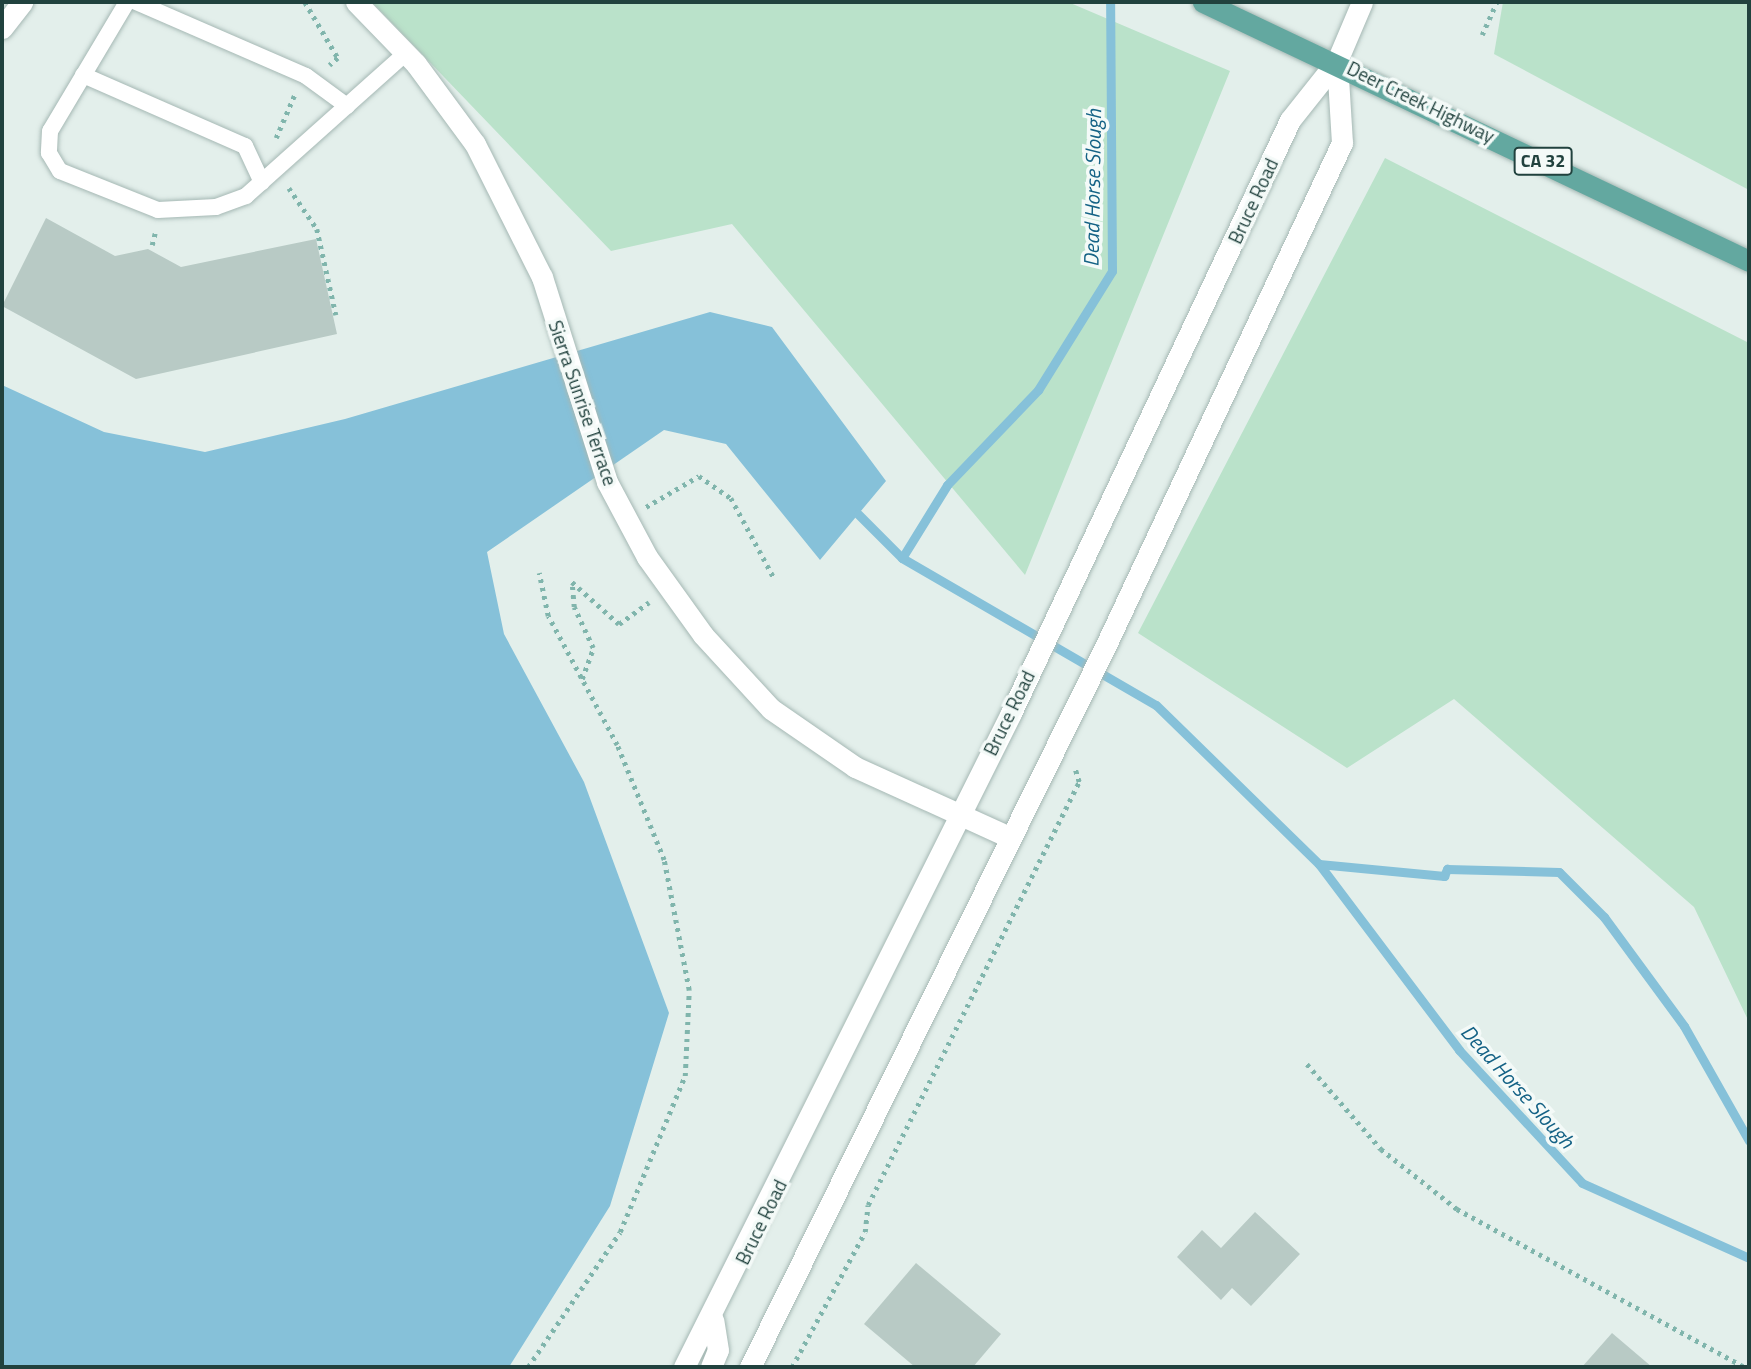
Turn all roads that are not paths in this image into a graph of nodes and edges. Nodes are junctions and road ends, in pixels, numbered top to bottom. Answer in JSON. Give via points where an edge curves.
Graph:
{"nodes":[{"id":1,"x":22,"y":2,"type":"edge"},
{"id":2,"x":127,"y":2,"type":"edge"},
{"id":3,"x":136,"y":2,"type":"edge"},
{"id":4,"x":356,"y":2,"type":"edge"},
{"id":5,"x":1203,"y":2,"type":"edge"},
{"id":6,"x":1362,"y":2,"type":"edge"},
{"id":7,"x":2,"y":28,"type":"edge"},
{"id":8,"x":406,"y":53,"type":"junction"},
{"id":9,"x":1337,"y":61,"type":"junction"},
{"id":10,"x":83,"y":75,"type":"junction"},
{"id":11,"x":347,"y":106,"type":"junction"},
{"id":12,"x":262,"y":182,"type":"junction"},
{"id":13,"x":1749,"y":261,"type":"edge"},
{"id":14,"x":958,"y":815,"type":"junction"},
{"id":15,"x":1009,"y":837,"type":"junction"},
{"id":16,"x":713,"y":1320,"type":"junction"},
{"id":17,"x":684,"y":1367,"type":"edge"},
{"id":18,"x":711,"y":1367,"type":"edge"},
{"id":19,"x":750,"y":1367,"type":"edge"}],
"edges":[{"from":1,"to":7,"type":"main road"},
{"from":2,"to":10,"type":"lane"},
{"from":3,"to":11,"type":"lane","via":[[306,76]]},
{"from":4,"to":8,"type":"main road","name":"Sierra Sunrise Terrace"},
{"from":5,"to":9,"type":"main road","name":"Deer Creek Highway","number":"CA 32"},
{"from":6,"to":9,"type":"main road","name":"Bruce Road"},
{"from":8,"to":11,"type":"lane"},
{"from":8,"to":14,"type":"main road","name":"Sierra Sunrise Terrace","via":[[475,144],[542,277],[607,482],[703,635],[771,709],[855,767]]},
{"from":9,"to":13,"type":"main road","name":"Deer Creek Highway","number":"CA 32"},
{"from":9,"to":14,"type":"main road","name":"Bruce Road","via":[[1290,120],[1011,713]]},
{"from":9,"to":15,"type":"main road","name":"Bruce Road","via":[[1342,142],[1105,647]]},
{"from":10,"to":12,"type":"lane","via":[[245,146]]},
{"from":10,"to":12,"type":"lane","via":[[50,131],[50,153],[60,171],[158,210],[216,206]]},
{"from":11,"to":12,"type":"lane"},
{"from":14,"to":15,"type":"main road","name":"Sierra Sunrise Terrace"},
{"from":14,"to":16,"type":"main road","name":"Bruce Road"},
{"from":15,"to":19,"type":"main road","name":"Bruce Road"},
{"from":16,"to":17,"type":"main road","name":"Bruce Road"},
{"from":16,"to":18,"type":"main road","via":[[718,1350]]}]}
